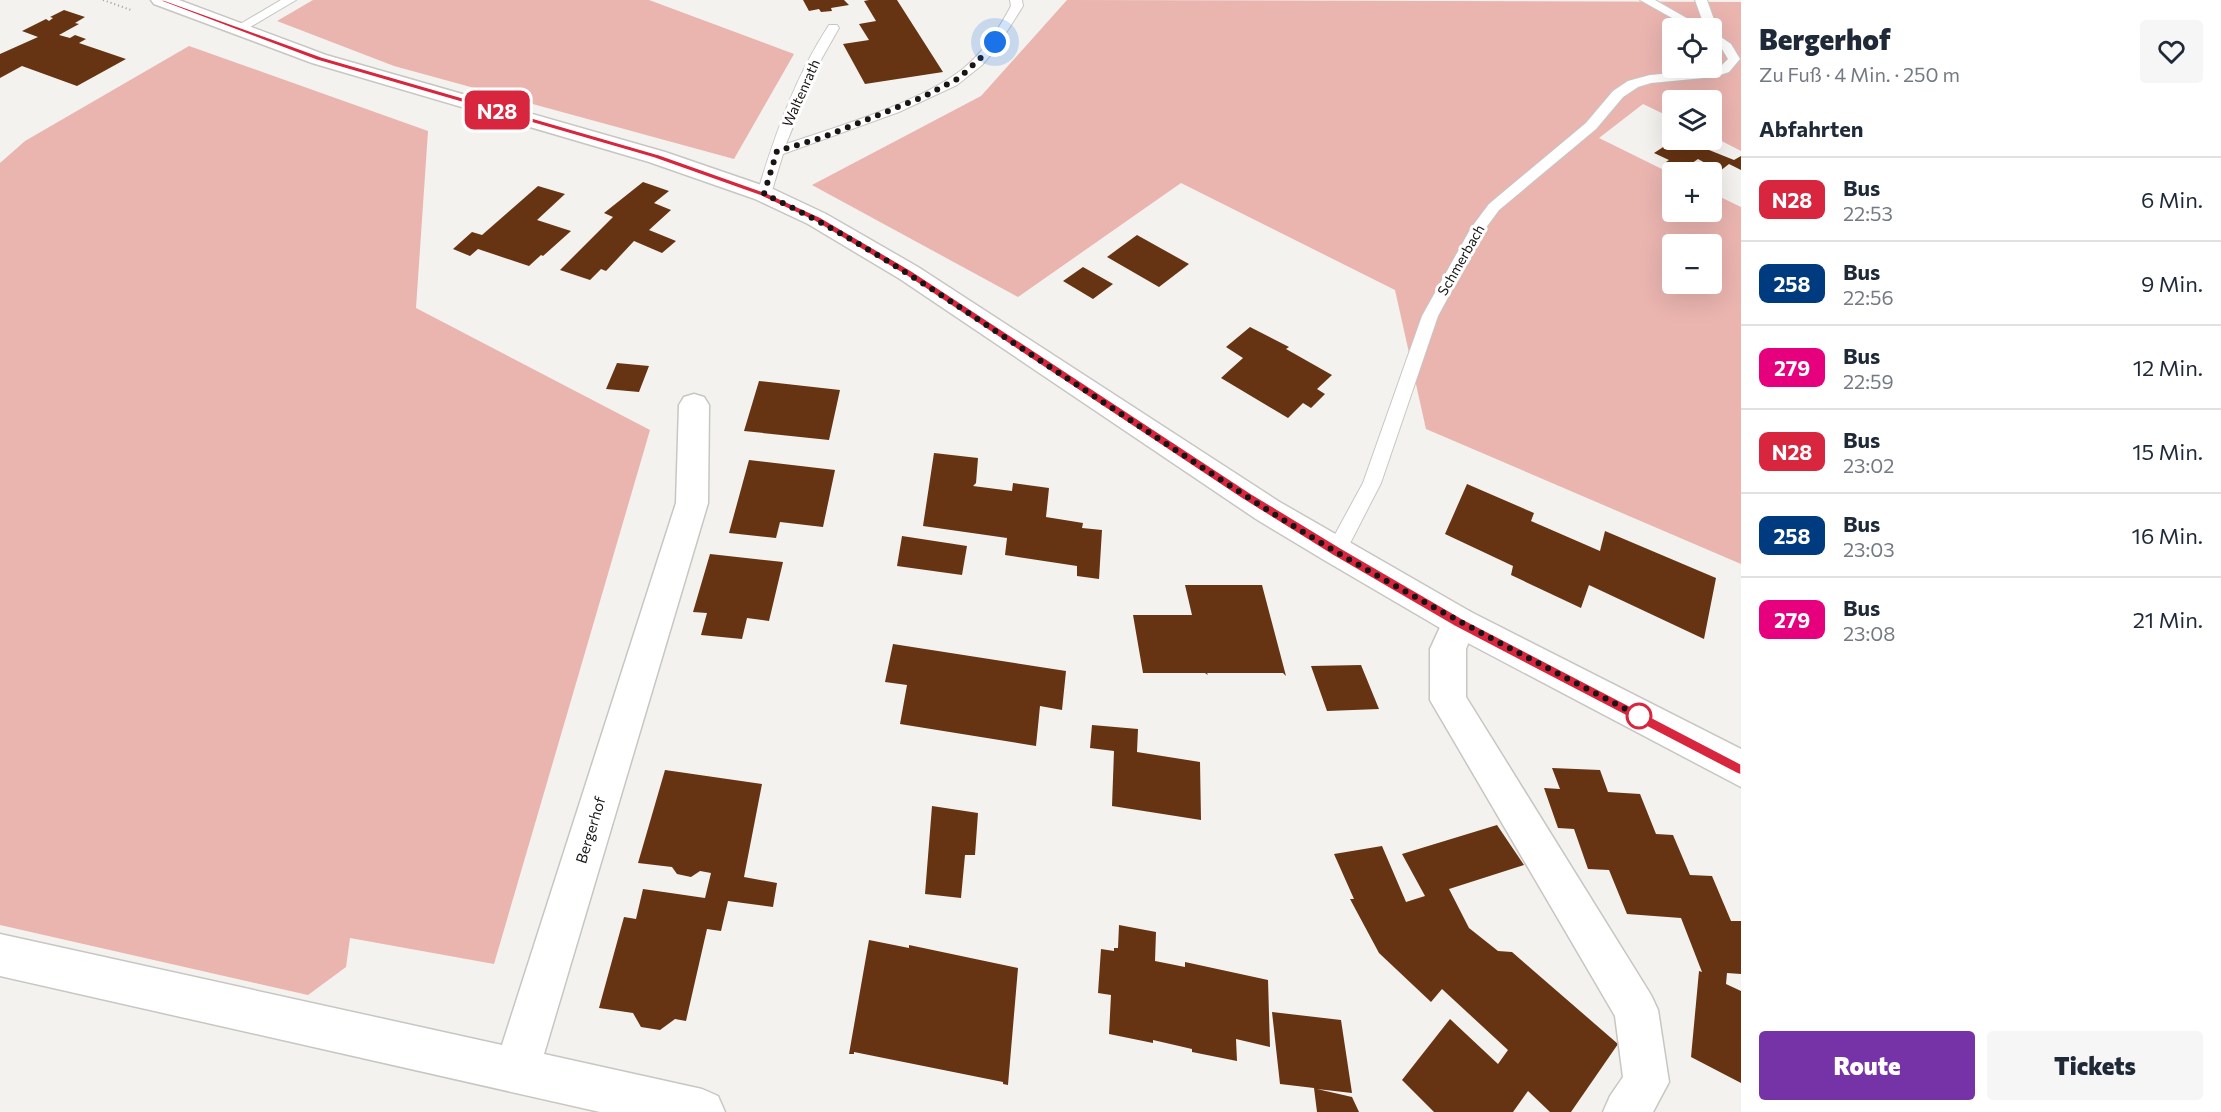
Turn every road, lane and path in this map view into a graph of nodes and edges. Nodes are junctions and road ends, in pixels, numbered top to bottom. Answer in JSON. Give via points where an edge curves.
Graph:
{"nodes":[{"id":1,"x":161,"y":0,"type":"edge"},
{"id":2,"x":290,"y":0,"type":"edge"},
{"id":3,"x":1016,"y":0,"type":"edge"},
{"id":4,"x":1646,"y":0,"type":"edge"},
{"id":5,"x":1701,"y":0,"type":"edge"},
{"id":6,"x":1679,"y":18,"type":"edge"},
{"id":7,"x":1708,"y":18,"type":"edge"},
{"id":8,"x":226,"y":26,"type":"junction"},
{"id":9,"x":833,"y":28,"type":"dead end"},
{"id":10,"x":1722,"y":42,"type":"edge"},
{"id":11,"x":1722,"y":70,"type":"edge"},
{"id":12,"x":1662,"y":78,"type":"edge"},
{"id":13,"x":777,"y":151,"type":"junction"},
{"id":14,"x":764,"y":194,"type":"junction"},
{"id":15,"x":694,"y":405,"type":"dead end"},
{"id":16,"x":1336,"y":551,"type":"junction"},
{"id":17,"x":1459,"y":622,"type":"junction"},
{"id":18,"x":1741,"y":769,"type":"edge"},
{"id":19,"x":0,"y":955,"type":"edge"},
{"id":20,"x":517,"y":1069,"type":"junction"},
{"id":21,"x":696,"y":1111,"type":"edge"},
{"id":22,"x":1626,"y":1112,"type":"edge"}],
"edges":[{"from":1,"to":8,"type":"street"},
{"from":2,"to":8,"type":"lane"},
{"from":3,"to":13,"type":"lane","via":[[1017,6],[1005,30],[959,78],[851,126]]},
{"from":4,"to":6,"type":"lane"},
{"from":5,"to":7,"type":"lane"},
{"from":8,"to":14,"type":"street","via":[[319,59],[657,157]]},
{"from":9,"to":13,"type":"lane","name":"Waltenrath","via":[[812,65]]},
{"from":10,"to":11,"type":"lane","name":"Schmerbach","via":[[1734,59]]},
{"from":12,"to":16,"type":"lane","name":"Schmerbach","via":[[1634,84],[1618,94],[1591,126],[1494,207],[1478,228],[1430,316],[1372,483]]},
{"from":13,"to":14,"type":"lane","name":"Waltenrath"},
{"from":14,"to":16,"type":"street","via":[[817,219],[909,273]]},
{"from":15,"to":20,"type":"street","name":"Bergerhof","via":[[692,503]]},
{"from":16,"to":17,"type":"street"},
{"from":17,"to":18,"type":"street"},
{"from":17,"to":22,"type":"street","via":[[1448,649],[1448,700],[1636,1010],[1646,1083]]},
{"from":19,"to":20,"type":"street"},
{"from":20,"to":21,"type":"street"}]}
